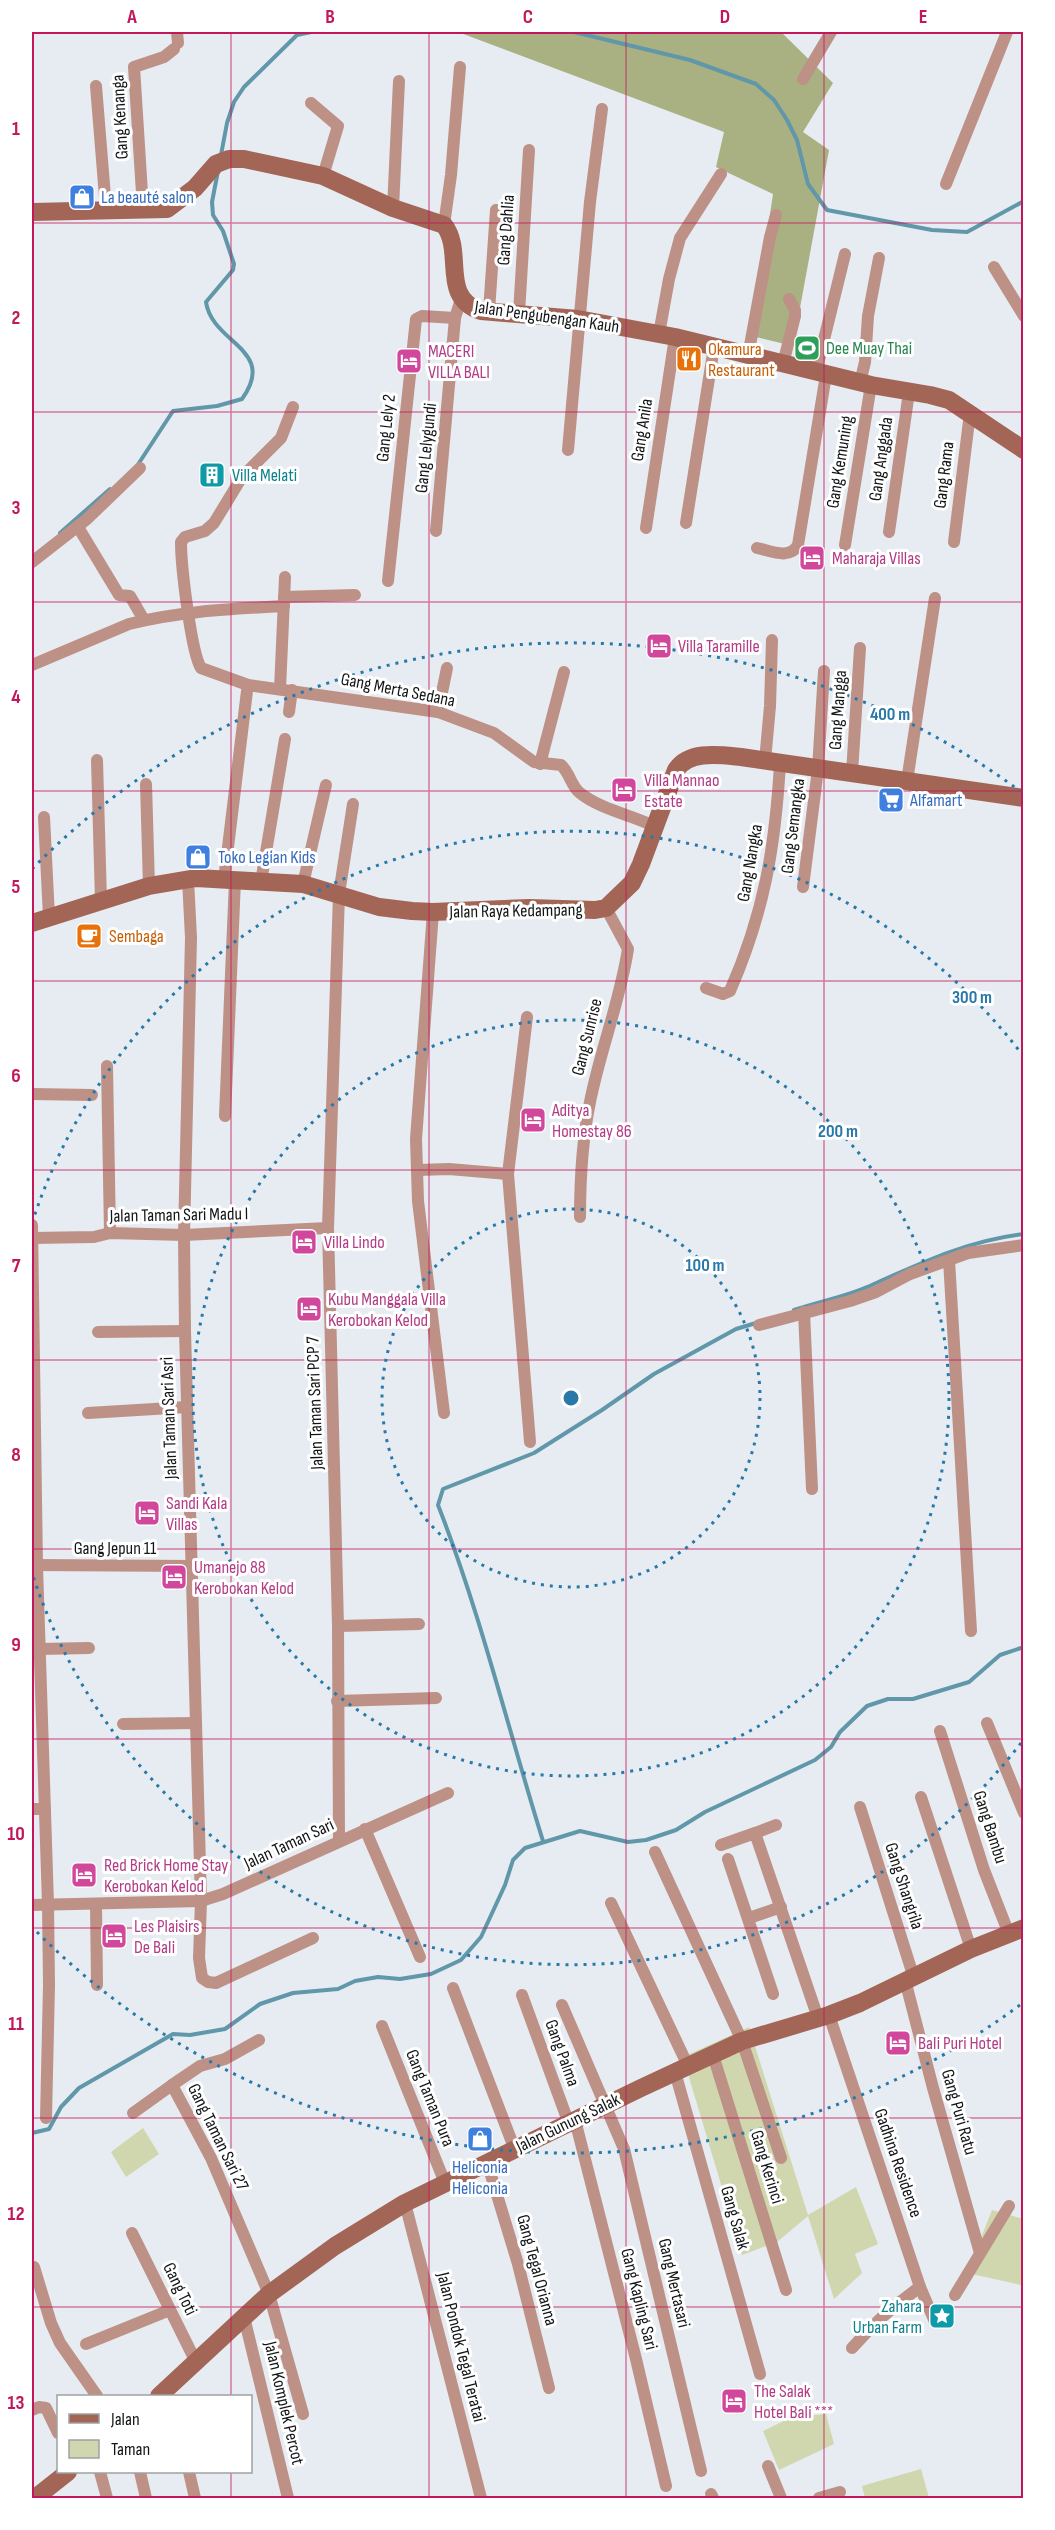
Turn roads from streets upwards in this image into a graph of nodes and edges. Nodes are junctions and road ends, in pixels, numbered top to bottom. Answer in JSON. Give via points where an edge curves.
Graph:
{"nodes":[{"id":1,"x":831,"y":32,"type":"edge"},
{"id":2,"x":1007,"y":32,"type":"edge"},
{"id":3,"x":176,"y":41,"type":"edge"},
{"id":4,"x":460,"y":67,"type":"dead end"},
{"id":5,"x":803,"y":79,"type":"dead end"},
{"id":6,"x":399,"y":81,"type":"dead end"},
{"id":7,"x":96,"y":86,"type":"dead end"},
{"id":8,"x":311,"y":103,"type":"dead end"},
{"id":9,"x":602,"y":109,"type":"dead end"},
{"id":10,"x":529,"y":150,"type":"dead end"},
{"id":11,"x":721,"y":174,"type":"dead end"},
{"id":12,"x":323,"y":176,"type":"junction"},
{"id":13,"x":946,"y":184,"type":"dead end"},
{"id":14,"x":393,"y":208,"type":"junction"},
{"id":15,"x":106,"y":209,"type":"junction"},
{"id":16,"x":143,"y":209,"type":"junction"},
{"id":17,"x":496,"y":210,"type":"dead end"},
{"id":18,"x":32,"y":212,"type":"edge"},
{"id":19,"x":776,"y":215,"type":"dead end"},
{"id":20,"x":444,"y":225,"type":"junction"},
{"id":21,"x":845,"y":254,"type":"dead end"},
{"id":22,"x":879,"y":258,"type":"dead end"},
{"id":23,"x":994,"y":267,"type":"dead end"},
{"id":24,"x":462,"y":299,"type":"junction"},
{"id":25,"x":789,"y":299,"type":"dead end"},
{"id":26,"x":489,"y":311,"type":"junction"},
{"id":27,"x":519,"y":313,"type":"junction"},
{"id":28,"x":1023,"y":316,"type":"edge"},
{"id":29,"x":455,"y":318,"type":"junction"},
{"id":30,"x":579,"y":319,"type":"junction"},
{"id":31,"x":667,"y":335,"type":"junction"},
{"id":32,"x":714,"y":347,"type":"junction"},
{"id":33,"x":748,"y":356,"type":"junction"},
{"id":34,"x":783,"y":364,"type":"junction"},
{"id":35,"x":821,"y":374,"type":"junction"},
{"id":36,"x":866,"y":384,"type":"junction"},
{"id":37,"x":909,"y":392,"type":"junction"},
{"id":38,"x":293,"y":407,"type":"dead end"},
{"id":39,"x":970,"y":413,"type":"junction"},
{"id":40,"x":568,"y":450,"type":"dead end"},
{"id":41,"x":1023,"y":450,"type":"edge"},
{"id":42,"x":140,"y":468,"type":"dead end"},
{"id":43,"x":687,"y":523,"type":"dead end"},
{"id":44,"x":78,"y":527,"type":"junction"},
{"id":45,"x":646,"y":528,"type":"dead end"},
{"id":46,"x":436,"y":531,"type":"dead end"},
{"id":47,"x":889,"y":532,"type":"dead end"},
{"id":48,"x":954,"y":542,"type":"dead end"},
{"id":49,"x":845,"y":545,"type":"dead end"},
{"id":50,"x":757,"y":548,"type":"dead end"},
{"id":51,"x":32,"y":562,"type":"edge"},
{"id":52,"x":285,"y":577,"type":"dead end"},
{"id":53,"x":388,"y":581,"type":"dead end"},
{"id":54,"x":355,"y":595,"type":"dead end"},
{"id":55,"x":936,"y":598,"type":"dead end"},
{"id":56,"x":284,"y":602,"type":"junction"},
{"id":57,"x":189,"y":613,"type":"junction"},
{"id":58,"x":144,"y":620,"type":"junction"},
{"id":59,"x":772,"y":640,"type":"dead end"},
{"id":60,"x":860,"y":648,"type":"dead end"},
{"id":61,"x":32,"y":665,"type":"edge"},
{"id":62,"x":447,"y":668,"type":"dead end"},
{"id":63,"x":564,"y":672,"type":"dead end"},
{"id":64,"x":824,"y":672,"type":"dead end"},
{"id":65,"x":286,"y":689,"type":"junction"},
{"id":66,"x":247,"y":692,"type":"dead end"},
{"id":67,"x":289,"y":712,"type":"dead end"},
{"id":68,"x":438,"y":712,"type":"junction"},
{"id":69,"x":285,"y":740,"type":"dead end"},
{"id":70,"x":97,"y":760,"type":"dead end"},
{"id":71,"x":773,"y":763,"type":"junction"},
{"id":72,"x":540,"y":764,"type":"junction"},
{"id":73,"x":818,"y":769,"type":"junction"},
{"id":74,"x":852,"y":773,"type":"junction"},
{"id":75,"x":908,"y":781,"type":"junction"},
{"id":76,"x":146,"y":784,"type":"dead end"},
{"id":77,"x":326,"y":785,"type":"dead end"},
{"id":78,"x":1023,"y":798,"type":"edge"},
{"id":79,"x":353,"y":804,"type":"dead end"},
{"id":80,"x":44,"y":817,"type":"dead end"},
{"id":81,"x":654,"y":825,"type":"junction"},
{"id":82,"x":188,"y":879,"type":"junction"},
{"id":83,"x":230,"y":880,"type":"junction"},
{"id":84,"x":261,"y":882,"type":"junction"},
{"id":85,"x":303,"y":884,"type":"junction"},
{"id":86,"x":149,"y":886,"type":"junction"},
{"id":87,"x":803,"y":887,"type":"dead end"},
{"id":88,"x":339,"y":894,"type":"junction"},
{"id":89,"x":101,"y":901,"type":"junction"},
{"id":90,"x":606,"y":908,"type":"junction"},
{"id":91,"x":433,"y":912,"type":"junction"},
{"id":92,"x":49,"y":917,"type":"junction"},
{"id":93,"x":32,"y":923,"type":"edge"},
{"id":94,"x":706,"y":988,"type":"dead end"},
{"id":95,"x":527,"y":1017,"type":"dead end"},
{"id":96,"x":107,"y":1066,"type":"dead end"},
{"id":97,"x":32,"y":1094,"type":"edge"},
{"id":98,"x":92,"y":1095,"type":"dead end"},
{"id":99,"x":225,"y":1116,"type":"dead end"},
{"id":100,"x":417,"y":1170,"type":"junction"},
{"id":101,"x":508,"y":1174,"type":"junction"},
{"id":102,"x":580,"y":1217,"type":"dead end"},
{"id":103,"x":32,"y":1225,"type":"edge"},
{"id":104,"x":328,"y":1228,"type":"junction"},
{"id":105,"x":110,"y":1233,"type":"junction"},
{"id":106,"x":184,"y":1235,"type":"junction"},
{"id":107,"x":32,"y":1238,"type":"edge"},
{"id":108,"x":1023,"y":1245,"type":"edge"},
{"id":109,"x":949,"y":1260,"type":"junction"},
{"id":110,"x":32,"y":1282,"type":"edge"},
{"id":111,"x":804,"y":1312,"type":"junction"},
{"id":112,"x":759,"y":1325,"type":"dead end"},
{"id":113,"x":184,"y":1331,"type":"junction"},
{"id":114,"x":98,"y":1332,"type":"dead end"},
{"id":115,"x":187,"y":1407,"type":"junction"},
{"id":116,"x":88,"y":1413,"type":"dead end"},
{"id":117,"x":444,"y":1413,"type":"dead end"},
{"id":118,"x":530,"y":1442,"type":"dead end"},
{"id":119,"x":34,"y":1473,"type":"edge"},
{"id":120,"x":812,"y":1489,"type":"dead end"},
{"id":121,"x":34,"y":1565,"type":"edge"},
{"id":122,"x":193,"y":1566,"type":"junction"},
{"id":123,"x":419,"y":1623,"type":"dead end"},
{"id":124,"x":338,"y":1626,"type":"junction"},
{"id":125,"x":970,"y":1631,"type":"dead end"},
{"id":126,"x":89,"y":1648,"type":"dead end"},
{"id":127,"x":40,"y":1649,"type":"junction"},
{"id":128,"x":436,"y":1698,"type":"dead end"},
{"id":129,"x":337,"y":1701,"type":"junction"},
{"id":130,"x":196,"y":1723,"type":"junction"},
{"id":131,"x":987,"y":1723,"type":"dead end"},
{"id":132,"x":123,"y":1724,"type":"dead end"},
{"id":133,"x":940,"y":1731,"type":"dead end"},
{"id":134,"x":37,"y":1735,"type":"edge"},
{"id":135,"x":448,"y":1793,"type":"dead end"},
{"id":136,"x":921,"y":1797,"type":"dead end"},
{"id":137,"x":860,"y":1807,"type":"dead end"},
{"id":138,"x":32,"y":1809,"type":"edge"},
{"id":139,"x":45,"y":1809,"type":"junction"},
{"id":140,"x":1023,"y":1813,"type":"edge"},
{"id":141,"x":776,"y":1825,"type":"dead end"},
{"id":142,"x":365,"y":1829,"type":"junction"},
{"id":143,"x":755,"y":1833,"type":"junction"},
{"id":144,"x":339,"y":1840,"type":"junction"},
{"id":145,"x":721,"y":1845,"type":"dead end"},
{"id":146,"x":655,"y":1852,"type":"dead end"},
{"id":147,"x":728,"y":1859,"type":"dead end"},
{"id":148,"x":201,"y":1901,"type":"junction"},
{"id":149,"x":612,"y":1903,"type":"dead end"},
{"id":150,"x":48,"y":1904,"type":"junction"},
{"id":151,"x":96,"y":1904,"type":"junction"},
{"id":152,"x":32,"y":1905,"type":"edge"},
{"id":153,"x":781,"y":1907,"type":"junction"},
{"id":154,"x":749,"y":1918,"type":"junction"},
{"id":155,"x":1016,"y":1931,"type":"edge"},
{"id":156,"x":313,"y":1938,"type":"dead end"},
{"id":157,"x":970,"y":1949,"type":"junction"},
{"id":158,"x":420,"y":1957,"type":"dead end"},
{"id":159,"x":909,"y":1978,"type":"junction"},
{"id":160,"x":97,"y":1985,"type":"dead end"},
{"id":161,"x":453,"y":1988,"type":"dead end"},
{"id":162,"x":773,"y":1994,"type":"dead end"},
{"id":163,"x":522,"y":1995,"type":"dead end"},
{"id":164,"x":562,"y":2005,"type":"dead end"},
{"id":165,"x":823,"y":2016,"type":"junction"},
{"id":166,"x":382,"y":2026,"type":"dead end"},
{"id":167,"x":259,"y":2040,"type":"dead end"},
{"id":168,"x":742,"y":2041,"type":"junction"},
{"id":169,"x":713,"y":2055,"type":"junction"},
{"id":170,"x":682,"y":2069,"type":"junction"},
{"id":171,"x":172,"y":2085,"type":"junction"},
{"id":172,"x":606,"y":2106,"type":"junction"},
{"id":173,"x":133,"y":2113,"type":"dead end"},
{"id":174,"x":46,"y":2118,"type":"dead end"},
{"id":175,"x":572,"y":2122,"type":"junction"},
{"id":176,"x":514,"y":2150,"type":"junction"},
{"id":177,"x":781,"y":2158,"type":"dead end"},
{"id":178,"x":487,"y":2162,"type":"junction"},
{"id":179,"x":445,"y":2183,"type":"junction"},
{"id":180,"x":405,"y":2203,"type":"junction"},
{"id":181,"x":1009,"y":2206,"type":"dead end"},
{"id":182,"x":132,"y":2233,"type":"dead end"},
{"id":183,"x":980,"y":2253,"type":"junction"},
{"id":184,"x":34,"y":2268,"type":"dead end"},
{"id":185,"x":920,"y":2287,"type":"junction"},
{"id":186,"x":786,"y":2290,"type":"dead end"},
{"id":187,"x":269,"y":2294,"type":"junction"},
{"id":188,"x":955,"y":2295,"type":"dead end"},
{"id":189,"x":170,"y":2310,"type":"junction"},
{"id":190,"x":244,"y":2317,"type":"junction"},
{"id":191,"x":935,"y":2322,"type":"dead end"},
{"id":192,"x":86,"y":2344,"type":"dead end"},
{"id":193,"x":852,"y":2348,"type":"dead end"},
{"id":194,"x":195,"y":2360,"type":"junction"},
{"id":195,"x":760,"y":2374,"type":"dead end"},
{"id":196,"x":549,"y":2388,"type":"dead end"},
{"id":197,"x":166,"y":2394,"type":"edge"},
{"id":198,"x":96,"y":2395,"type":"edge"},
{"id":199,"x":32,"y":2410,"type":"edge"},
{"id":200,"x":303,"y":2414,"type":"dead end"},
{"id":201,"x":57,"y":2431,"type":"edge"},
{"id":202,"x":768,"y":2466,"type":"dead end"},
{"id":203,"x":701,"y":2471,"type":"dead end"},
{"id":204,"x":67,"y":2473,"type":"edge"},
{"id":205,"x":100,"y":2473,"type":"edge"},
{"id":206,"x":140,"y":2473,"type":"edge"},
{"id":207,"x":189,"y":2473,"type":"edge"},
{"id":208,"x":666,"y":2486,"type":"dead end"},
{"id":209,"x":54,"y":2492,"type":"edge"},
{"id":210,"x":840,"y":2492,"type":"dead end"},
{"id":211,"x":35,"y":2499,"type":"edge"},
{"id":212,"x":107,"y":2499,"type":"edge"},
{"id":213,"x":147,"y":2499,"type":"edge"},
{"id":214,"x":195,"y":2499,"type":"edge"},
{"id":215,"x":288,"y":2499,"type":"edge"},
{"id":216,"x":482,"y":2499,"type":"edge"},
{"id":217,"x":781,"y":2499,"type":"edge"},
{"id":218,"x":819,"y":2499,"type":"edge"}],
"edges":[{"from":1,"to":5,"type":"street"},
{"from":2,"to":13,"type":"street"},
{"from":3,"to":16,"type":"street","name":"Gang Kenanga","via":[[164,57],[134,67]]},
{"from":4,"to":20,"type":"street"},
{"from":6,"to":14,"type":"street"},
{"from":7,"to":15,"type":"street"},
{"from":8,"to":12,"type":"street","via":[[338,126]]},
{"from":9,"to":30,"type":"street"},
{"from":10,"to":27,"type":"street","name":"Gang Dahlia"},
{"from":11,"to":31,"type":"street","name":"Gang Anila","via":[[680,238],[669,279]]},
{"from":12,"to":14,"type":"street"},
{"from":12,"to":16,"type":"street","via":[[253,160],[219,162],[170,207]]},
{"from":14,"to":20,"type":"street"},
{"from":15,"to":16,"type":"street"},
{"from":15,"to":18,"type":"street"},
{"from":17,"to":26,"type":"street"},
{"from":19,"to":33,"type":"street"},
{"from":20,"to":24,"type":"street","name":"Jalan Pengubengan Kauh"},
{"from":21,"to":35,"type":"street"},
{"from":22,"to":36,"type":"street","name":"Gang Kemuning","via":[[868,316]]},
{"from":23,"to":28,"type":"street"},
{"from":24,"to":26,"type":"street","name":"Jalan Pengubengan Kauh","via":[[472,308]]},
{"from":24,"to":29,"type":"street","name":"Gang Lelygundi"},
{"from":25,"to":34,"type":"street","via":[[795,316]]},
{"from":26,"to":27,"type":"street","name":"Jalan Pengubengan Kauh"},
{"from":27,"to":30,"type":"street","name":"Jalan Pengubengan Kauh"},
{"from":29,"to":46,"type":"street","name":"Gang Lelygundi"},
{"from":29,"to":53,"type":"street","name":"Gang Lely 2","via":[[416,319]]},
{"from":30,"to":31,"type":"street","name":"Jalan Pengubengan Kauh"},
{"from":30,"to":40,"type":"street"},
{"from":31,"to":32,"type":"street","name":"Jalan Pengubengan Kauh"},
{"from":31,"to":45,"type":"street","name":"Gang Anila"},
{"from":32,"to":33,"type":"street","name":"Jalan Pengubengan Kauh"},
{"from":32,"to":43,"type":"street"},
{"from":33,"to":34,"type":"street","name":"Jalan Pengubengan Kauh"},
{"from":34,"to":35,"type":"street","name":"Jalan Pengubengan Kauh"},
{"from":35,"to":36,"type":"street","name":"Jalan Pengubengan Kauh"},
{"from":35,"to":50,"type":"street","via":[[798,545],[791,553],[783,554]]},
{"from":36,"to":37,"type":"street","name":"Jalan Pengubengan Kauh"},
{"from":36,"to":49,"type":"street","name":"Gang Kemuning"},
{"from":37,"to":39,"type":"street","name":"Jalan Pengubengan Kauh","via":[[941,398]]},
{"from":37,"to":47,"type":"street","name":"Gang Anggada"},
{"from":38,"to":57,"type":"street","name":"Gang Merta Sedana","via":[[281,438],[242,477],[214,523],[182,541]]},
{"from":39,"to":41,"type":"street","name":"Jalan Pengubengan Kauh"},
{"from":39,"to":48,"type":"street","name":"Gang Rama"},
{"from":42,"to":44,"type":"street"},
{"from":44,"to":51,"type":"street"},
{"from":44,"to":58,"type":"street","via":[[118,593],[130,596]]},
{"from":52,"to":56,"type":"street"},
{"from":54,"to":56,"type":"street"},
{"from":55,"to":75,"type":"street"},
{"from":56,"to":57,"type":"street"},
{"from":56,"to":65,"type":"street"},
{"from":57,"to":58,"type":"street"},
{"from":57,"to":65,"type":"street","name":"Gang Merta Sedana","via":[[201,668],[248,685]]},
{"from":58,"to":61,"type":"street"},
{"from":59,"to":71,"type":"street","name":"Gang Nangka"},
{"from":60,"to":74,"type":"street","name":"Gang Mangga"},
{"from":62,"to":68,"type":"street"},
{"from":63,"to":72,"type":"street"},
{"from":64,"to":73,"type":"street","name":"Gang Semangka"},
{"from":65,"to":67,"type":"street"},
{"from":65,"to":68,"type":"street","name":"Gang Merta Sedana"},
{"from":66,"to":83,"type":"street"},
{"from":68,"to":72,"type":"street","name":"Gang Merta Sedana","via":[[494,734]]},
{"from":69,"to":84,"type":"street"},
{"from":70,"to":89,"type":"street"},
{"from":71,"to":73,"type":"street","name":"Jalan Raya Kedampang"},
{"from":71,"to":81,"type":"street","name":"Jalan Raya Kedampang","via":[[720,755],[687,759],[676,770]]},
{"from":71,"to":94,"type":"street","name":"Gang Nangka","via":[[773,839],[764,895],[729,993]]},
{"from":72,"to":81,"type":"street","name":"Gang Merta Sedana","via":[[561,765],[587,798]]},
{"from":73,"to":74,"type":"street","name":"Jalan Raya Kedampang"},
{"from":73,"to":87,"type":"street","name":"Gang Semangka"},
{"from":74,"to":75,"type":"street","name":"Jalan Raya Kedampang"},
{"from":75,"to":78,"type":"street","name":"Jalan Raya Kedampang"},
{"from":76,"to":86,"type":"street"},
{"from":77,"to":85,"type":"street"},
{"from":79,"to":88,"type":"street","name":"Jalan Taman Sari PCP 7"},
{"from":80,"to":92,"type":"street"},
{"from":81,"to":90,"type":"street","name":"Jalan Raya Kedampang","via":[[632,883]]},
{"from":82,"to":83,"type":"street","name":"Jalan Raya Kedampang"},
{"from":82,"to":86,"type":"street","name":"Jalan Raya Kedampang"},
{"from":82,"to":106,"type":"street","name":"Jalan Taman Sari Asri","via":[[191,938]]},
{"from":83,"to":84,"type":"street","name":"Jalan Raya Kedampang"},
{"from":83,"to":99,"type":"street"},
{"from":84,"to":85,"type":"street","name":"Jalan Raya Kedampang"},
{"from":85,"to":88,"type":"street","name":"Jalan Raya Kedampang"},
{"from":86,"to":89,"type":"street","name":"Jalan Raya Kedampang"},
{"from":88,"to":91,"type":"street","name":"Jalan Raya Kedampang","via":[[379,907]]},
{"from":88,"to":104,"type":"street","name":"Jalan Taman Sari PCP 7"},
{"from":89,"to":92,"type":"street","name":"Jalan Raya Kedampang"},
{"from":90,"to":91,"type":"street","name":"Jalan Raya Kedampang"},
{"from":90,"to":102,"type":"street","name":"Gang Sunrise","via":[[628,949],[590,1100],[580,1165]]},
{"from":91,"to":100,"type":"street"},
{"from":92,"to":93,"type":"street","name":"Jalan Raya Kedampang"},
{"from":95,"to":101,"type":"street"},
{"from":96,"to":105,"type":"street"},
{"from":97,"to":98,"type":"street"},
{"from":100,"to":101,"type":"street"},
{"from":100,"to":117,"type":"street"},
{"from":101,"to":118,"type":"street"},
{"from":103,"to":107,"type":"street"},
{"from":104,"to":106,"type":"street","name":"Jalan Taman Sari Madu I"},
{"from":104,"to":124,"type":"street","name":"Jalan Taman Sari PCP 7"},
{"from":105,"to":106,"type":"street","name":"Jalan Taman Sari Madu I"},
{"from":105,"to":107,"type":"street","name":"Jalan Taman Sari Madu I"},
{"from":106,"to":113,"type":"street","name":"Jalan Taman Sari Asri"},
{"from":107,"to":110,"type":"street"},
{"from":108,"to":109,"type":"street"},
{"from":109,"to":111,"type":"street","via":[[876,1292]]},
{"from":109,"to":125,"type":"street"},
{"from":110,"to":119,"type":"street"},
{"from":111,"to":112,"type":"street"},
{"from":111,"to":120,"type":"street"},
{"from":113,"to":114,"type":"street"},
{"from":113,"to":115,"type":"street","name":"Jalan Taman Sari Asri"},
{"from":115,"to":116,"type":"street"},
{"from":115,"to":122,"type":"street","name":"Jalan Taman Sari Asri"},
{"from":119,"to":121,"type":"street"},
{"from":121,"to":122,"type":"street","name":"Gang Jepun 11"},
{"from":121,"to":127,"type":"street"},
{"from":122,"to":130,"type":"street","name":"Jalan Taman Sari Asri"},
{"from":123,"to":124,"type":"street"},
{"from":124,"to":129,"type":"street","name":"Jalan Taman Sari PCP 7"},
{"from":126,"to":127,"type":"street"},
{"from":127,"to":134,"type":"street"},
{"from":128,"to":129,"type":"street"},
{"from":129,"to":144,"type":"street","name":"Jalan Taman Sari PCP 7"},
{"from":130,"to":132,"type":"street"},
{"from":130,"to":148,"type":"street","name":"Jalan Taman Sari Asri"},
{"from":131,"to":140,"type":"street"},
{"from":133,"to":155,"type":"street","name":"Gang Bambu","via":[[984,1870]]},
{"from":134,"to":139,"type":"street"},
{"from":135,"to":142,"type":"street","name":"Jalan Taman Sari"},
{"from":136,"to":157,"type":"street"},
{"from":137,"to":159,"type":"street","name":"Gang Shangrila"},
{"from":138,"to":139,"type":"street"},
{"from":139,"to":150,"type":"street"},
{"from":141,"to":143,"type":"street"},
{"from":142,"to":144,"type":"street","name":"Jalan Taman Sari"},
{"from":142,"to":158,"type":"street"},
{"from":143,"to":145,"type":"street"},
{"from":143,"to":153,"type":"street","name":"Gadhina Residence"},
{"from":144,"to":148,"type":"street","name":"Jalan Taman Sari"},
{"from":146,"to":168,"type":"street"},
{"from":147,"to":154,"type":"street"},
{"from":148,"to":151,"type":"street","name":"Jalan Taman Sari"},
{"from":148,"to":156,"type":"street","name":"Jalan Taman Sari Asri","via":[[198,1958],[202,1978],[208,1982],[216,1983]]},
{"from":149,"to":170,"type":"street"},
{"from":150,"to":151,"type":"street","name":"Jalan Taman Sari"},
{"from":150,"to":152,"type":"street","name":"Jalan Taman Sari"},
{"from":150,"to":174,"type":"street"},
{"from":151,"to":160,"type":"street"},
{"from":153,"to":154,"type":"street"},
{"from":153,"to":165,"type":"street","name":"Gadhina Residence"},
{"from":154,"to":162,"type":"street"},
{"from":155,"to":157,"type":"street","name":"Jalan Gunung Salak"},
{"from":157,"to":159,"type":"street","name":"Jalan Gunung Salak"},
{"from":159,"to":165,"type":"street","name":"Jalan Gunung Salak","via":[[860,2003]]},
{"from":159,"to":183,"type":"street","name":"Gang Puri Ratu","via":[[933,2088]]},
{"from":161,"to":176,"type":"street"},
{"from":163,"to":175,"type":"street","name":"Gang Palma"},
{"from":164,"to":172,"type":"street","name":"Gang Mertasari"},
{"from":165,"to":168,"type":"street","name":"Jalan Gunung Salak"},
{"from":165,"to":185,"type":"street","name":"Gadhina Residence"},
{"from":166,"to":179,"type":"street","name":"Gang Taman Pura"},
{"from":167,"to":171,"type":"street","name":"Gang Taman Sari 27","via":[[225,2059],[200,2066]]},
{"from":168,"to":169,"type":"street","name":"Jalan Gunung Salak"},
{"from":168,"to":177,"type":"street"},
{"from":169,"to":170,"type":"street","name":"Jalan Gunung Salak"},
{"from":169,"to":186,"type":"street","name":"Gang Kerinci"},
{"from":170,"to":172,"type":"street","name":"Jalan Gunung Salak"},
{"from":170,"to":195,"type":"street","name":"Gang Salak"},
{"from":171,"to":173,"type":"street"},
{"from":171,"to":187,"type":"street","name":"Gang Taman Sari 27","via":[[211,2158]]},
{"from":172,"to":175,"type":"street","name":"Jalan Gunung Salak"},
{"from":172,"to":203,"type":"street","name":"Gang Mertasari","via":[[624,2149]]},
{"from":175,"to":176,"type":"street","name":"Jalan Gunung Salak"},
{"from":175,"to":208,"type":"street","name":"Gang Kapling Sari"},
{"from":176,"to":178,"type":"street","name":"Jalan Gunung Salak"},
{"from":178,"to":179,"type":"street","name":"Jalan Gunung Salak"},
{"from":178,"to":196,"type":"street","name":"Gang Tegal Orianna"},
{"from":179,"to":180,"type":"street","name":"Jalan Gunung Salak"},
{"from":180,"to":187,"type":"street","name":"Jalan Gunung Salak","via":[[335,2246]]},
{"from":180,"to":216,"type":"street","name":"Jalan Pondok Tegal Teratai"},
{"from":181,"to":183,"type":"street"},
{"from":182,"to":189,"type":"street","name":"Gang Toti"},
{"from":183,"to":188,"type":"street"},
{"from":184,"to":198,"type":"street","via":[[60,2343]]},
{"from":185,"to":191,"type":"street","name":"Gadhina Residence"},
{"from":185,"to":193,"type":"street","via":[[887,2311]]},
{"from":187,"to":190,"type":"street","name":"Jalan Gunung Salak"},
{"from":187,"to":200,"type":"street","name":"Gang Taman Sari 27"},
{"from":189,"to":192,"type":"street"},
{"from":189,"to":194,"type":"street","name":"Gang Toti"},
{"from":190,"to":194,"type":"street","name":"Jalan Gunung Salak"},
{"from":190,"to":215,"type":"street","name":"Jalan Komplek Percot"},
{"from":194,"to":197,"type":"street","name":"Jalan Gunung Salak"},
{"from":199,"to":201,"type":"street","via":[[46,2408]]},
{"from":202,"to":217,"type":"street"},
{"from":204,"to":209,"type":"street"},
{"from":205,"to":212,"type":"street"},
{"from":206,"to":213,"type":"street"},
{"from":207,"to":214,"type":"street"},
{"from":209,"to":211,"type":"street"},
{"from":210,"to":218,"type":"street"}]}
